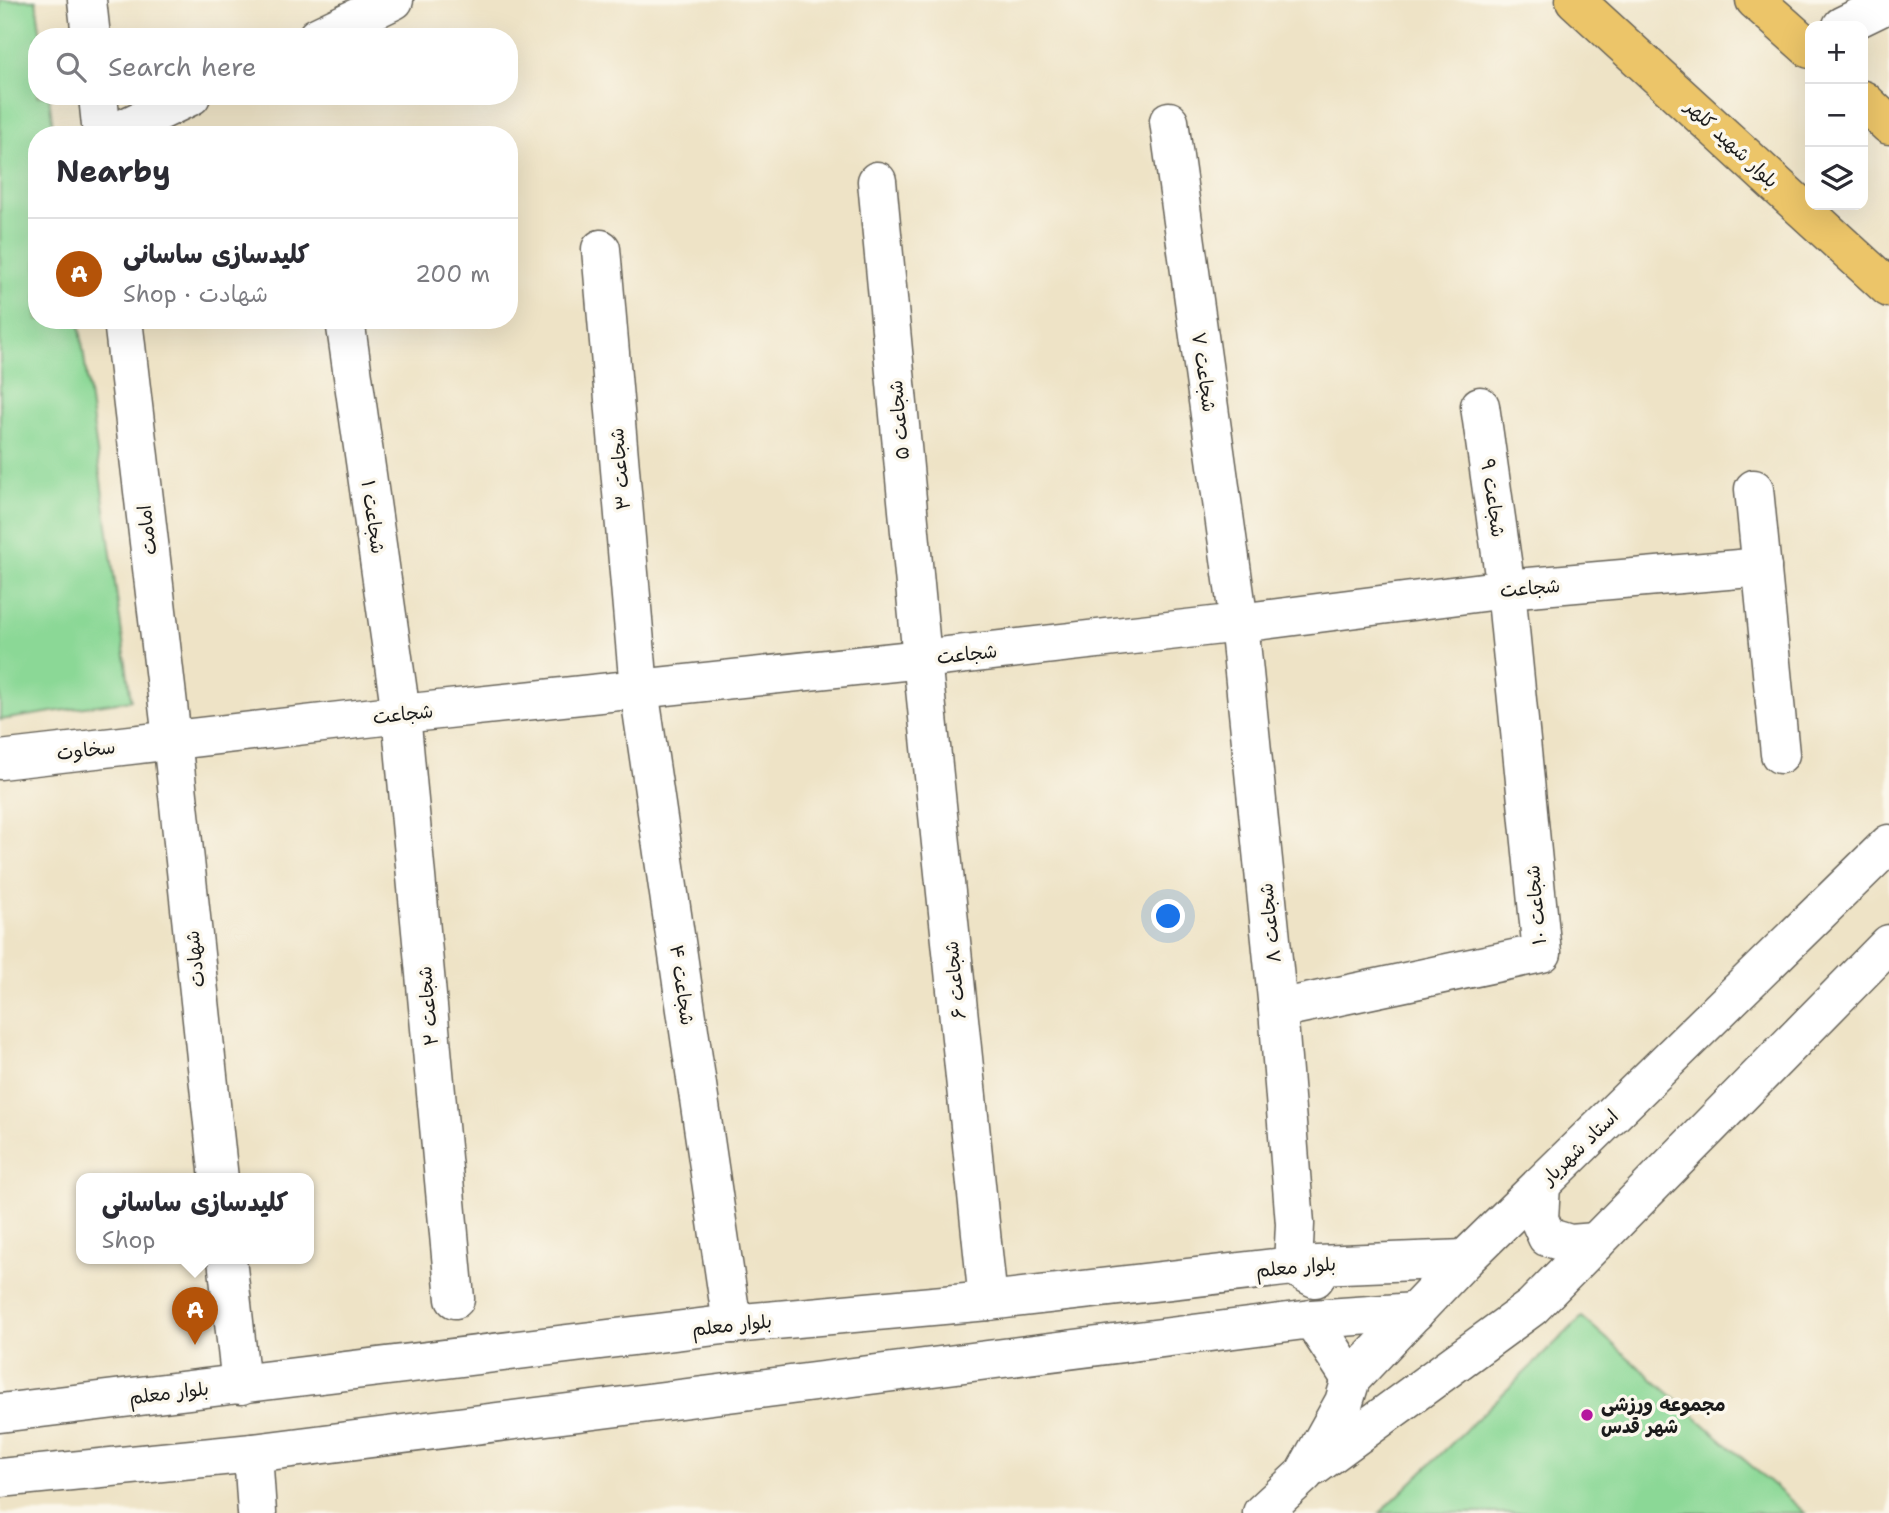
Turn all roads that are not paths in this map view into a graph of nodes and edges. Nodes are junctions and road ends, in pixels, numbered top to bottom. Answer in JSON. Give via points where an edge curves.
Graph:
{"nodes":[{"id":1,"x":87,"y":0,"type":"edge"},
{"id":2,"x":394,"y":0,"type":"edge"},
{"id":3,"x":1575,"y":0,"type":"edge"},
{"id":4,"x":1755,"y":0,"type":"edge"},
{"id":5,"x":1889,"y":3,"type":"edge"},
{"id":6,"x":1852,"y":21,"type":"edge"},
{"id":7,"x":90,"y":28,"type":"edge"},
{"id":8,"x":336,"y":28,"type":"edge"},
{"id":9,"x":1805,"y":43,"type":"edge"},
{"id":10,"x":99,"y":105,"type":"edge"},
{"id":11,"x":172,"y":105,"type":"edge"},
{"id":12,"x":1868,"y":105,"type":"edge"},
{"id":13,"x":1169,"y":121,"type":"dead end"},
{"id":14,"x":1889,"y":125,"type":"edge"},
{"id":15,"x":101,"y":126,"type":"edge"},
{"id":16,"x":129,"y":126,"type":"edge"},
{"id":17,"x":877,"y":181,"type":"dead end"},
{"id":18,"x":601,"y":249,"type":"dead end"},
{"id":19,"x":1889,"y":288,"type":"edge"},
{"id":20,"x":124,"y":329,"type":"edge"},
{"id":21,"x":346,"y":329,"type":"edge"},
{"id":22,"x":1479,"y":406,"type":"dead end"},
{"id":23,"x":1754,"y":489,"type":"dead end"},
{"id":24,"x":1762,"y":568,"type":"junction"},
{"id":25,"x":1506,"y":590,"type":"junction"},
{"id":26,"x":1239,"y":623,"type":"junction"},
{"id":27,"x":922,"y":659,"type":"junction"},
{"id":28,"x":639,"y":689,"type":"junction"},
{"id":29,"x":401,"y":714,"type":"junction"},
{"id":30,"x":172,"y":739,"type":"junction"},
{"id":31,"x":1780,"y":754,"type":"dead end"},
{"id":32,"x":0,"y":760,"type":"edge"},
{"id":33,"x":1889,"y":844,"type":"edge"},
{"id":34,"x":1889,"y":944,"type":"edge"},
{"id":35,"x":1278,"y":1009,"type":"junction"},
{"id":36,"x":218,"y":1173,"type":"edge"},
{"id":37,"x":1541,"y":1185,"type":"junction"},
{"id":38,"x":1596,"y":1242,"type":"junction"},
{"id":39,"x":1465,"y":1259,"type":"junction"},
{"id":40,"x":228,"y":1264,"type":"edge"},
{"id":41,"x":1293,"y":1266,"type":"junction"},
{"id":42,"x":455,"y":1299,"type":"dead end"},
{"id":43,"x":988,"y":1301,"type":"junction"},
{"id":44,"x":1415,"y":1312,"type":"junction"},
{"id":45,"x":1312,"y":1319,"type":"junction"},
{"id":46,"x":732,"y":1324,"type":"junction"},
{"id":47,"x":1351,"y":1379,"type":"junction"},
{"id":48,"x":241,"y":1385,"type":"junction"},
{"id":49,"x":0,"y":1413,"type":"edge"},
{"id":50,"x":253,"y":1453,"type":"junction"},
{"id":51,"x":1304,"y":1474,"type":"junction"},
{"id":52,"x":0,"y":1478,"type":"edge"},
{"id":53,"x":257,"y":1513,"type":"edge"},
{"id":54,"x":1262,"y":1513,"type":"edge"},
{"id":55,"x":1282,"y":1513,"type":"edge"}],
"edges":[{"from":1,"to":7,"type":"street"},
{"from":2,"to":8,"type":"street"},
{"from":3,"to":19,"type":"main road","name":"بلوار شهید کلهر"},
{"from":4,"to":9,"type":"main road"},
{"from":5,"to":6,"type":"street"},
{"from":10,"to":15,"type":"street"},
{"from":11,"to":16,"type":"street"},
{"from":12,"to":14,"type":"main road"},
{"from":13,"to":26,"type":"street","name":"شجاعت ۷"},
{"from":17,"to":27,"type":"street","name":"شجاعت ۵"},
{"from":18,"to":28,"type":"street","name":"شجاعت ۳"},
{"from":20,"to":30,"type":"street","name":"امامت"},
{"from":21,"to":29,"type":"street","name":"شجاعت ۱"},
{"from":22,"to":25,"type":"street","name":"شجاعت ۹"},
{"from":23,"to":24,"type":"street"},
{"from":24,"to":25,"type":"street","name":"شجاعت"},
{"from":24,"to":31,"type":"street"},
{"from":25,"to":26,"type":"street","name":"شجاعت"},
{"from":25,"to":35,"type":"street","name":"شجاعت ۱۰","via":[[1542,953]]},
{"from":26,"to":27,"type":"street","name":"شجاعت"},
{"from":26,"to":35,"type":"street","name":"شجاعت ۸"},
{"from":27,"to":28,"type":"street","name":"شجاعت"},
{"from":27,"to":43,"type":"street","name":"شجاعت ۶"},
{"from":28,"to":29,"type":"street","name":"شجاعت"},
{"from":28,"to":46,"type":"street","name":"شجاعت ۴"},
{"from":29,"to":30,"type":"street","name":"شجاعت"},
{"from":29,"to":42,"type":"street","name":"شجاعت ۲"},
{"from":30,"to":32,"type":"street","name":"سخاوت"},
{"from":30,"to":36,"type":"street","name":"شهادت"},
{"from":33,"to":37,"type":"street","name":"استاد شهریار"},
{"from":34,"to":38,"type":"street","name":"استاد شهریار"},
{"from":35,"to":41,"type":"street","name":"شجاعت ۸","via":[[1295,1224]]},
{"from":37,"to":38,"type":"street","via":[[1539,1219],[1546,1237],[1570,1244]]},
{"from":37,"to":39,"type":"street","name":"استاد شهریار"},
{"from":38,"to":51,"type":"street","name":"استاد شهریار","via":[[1532,1307]]},
{"from":39,"to":41,"type":"street","name":"بلوار معلم"},
{"from":39,"to":44,"type":"street","name":"استاد شهریار"},
{"from":40,"to":48,"type":"street"},
{"from":41,"to":43,"type":"street","name":"بلوار معلم"},
{"from":41,"to":45,"type":"street","via":[[1319,1280],[1322,1302]]},
{"from":43,"to":46,"type":"street","name":"بلوار معلم"},
{"from":44,"to":45,"type":"street"},
{"from":44,"to":47,"type":"street","name":"استاد شهریار"},
{"from":45,"to":47,"type":"street"},
{"from":45,"to":50,"type":"street"},
{"from":46,"to":48,"type":"street","name":"بلوار معلم"},
{"from":47,"to":51,"type":"street","name":"استاد شهریار","via":[[1344,1402]]},
{"from":48,"to":49,"type":"street","name":"بلوار معلم"},
{"from":50,"to":52,"type":"street"},
{"from":50,"to":53,"type":"street"},
{"from":51,"to":54,"type":"street","name":"استاد شهریار"},
{"from":51,"to":55,"type":"street"}]}
